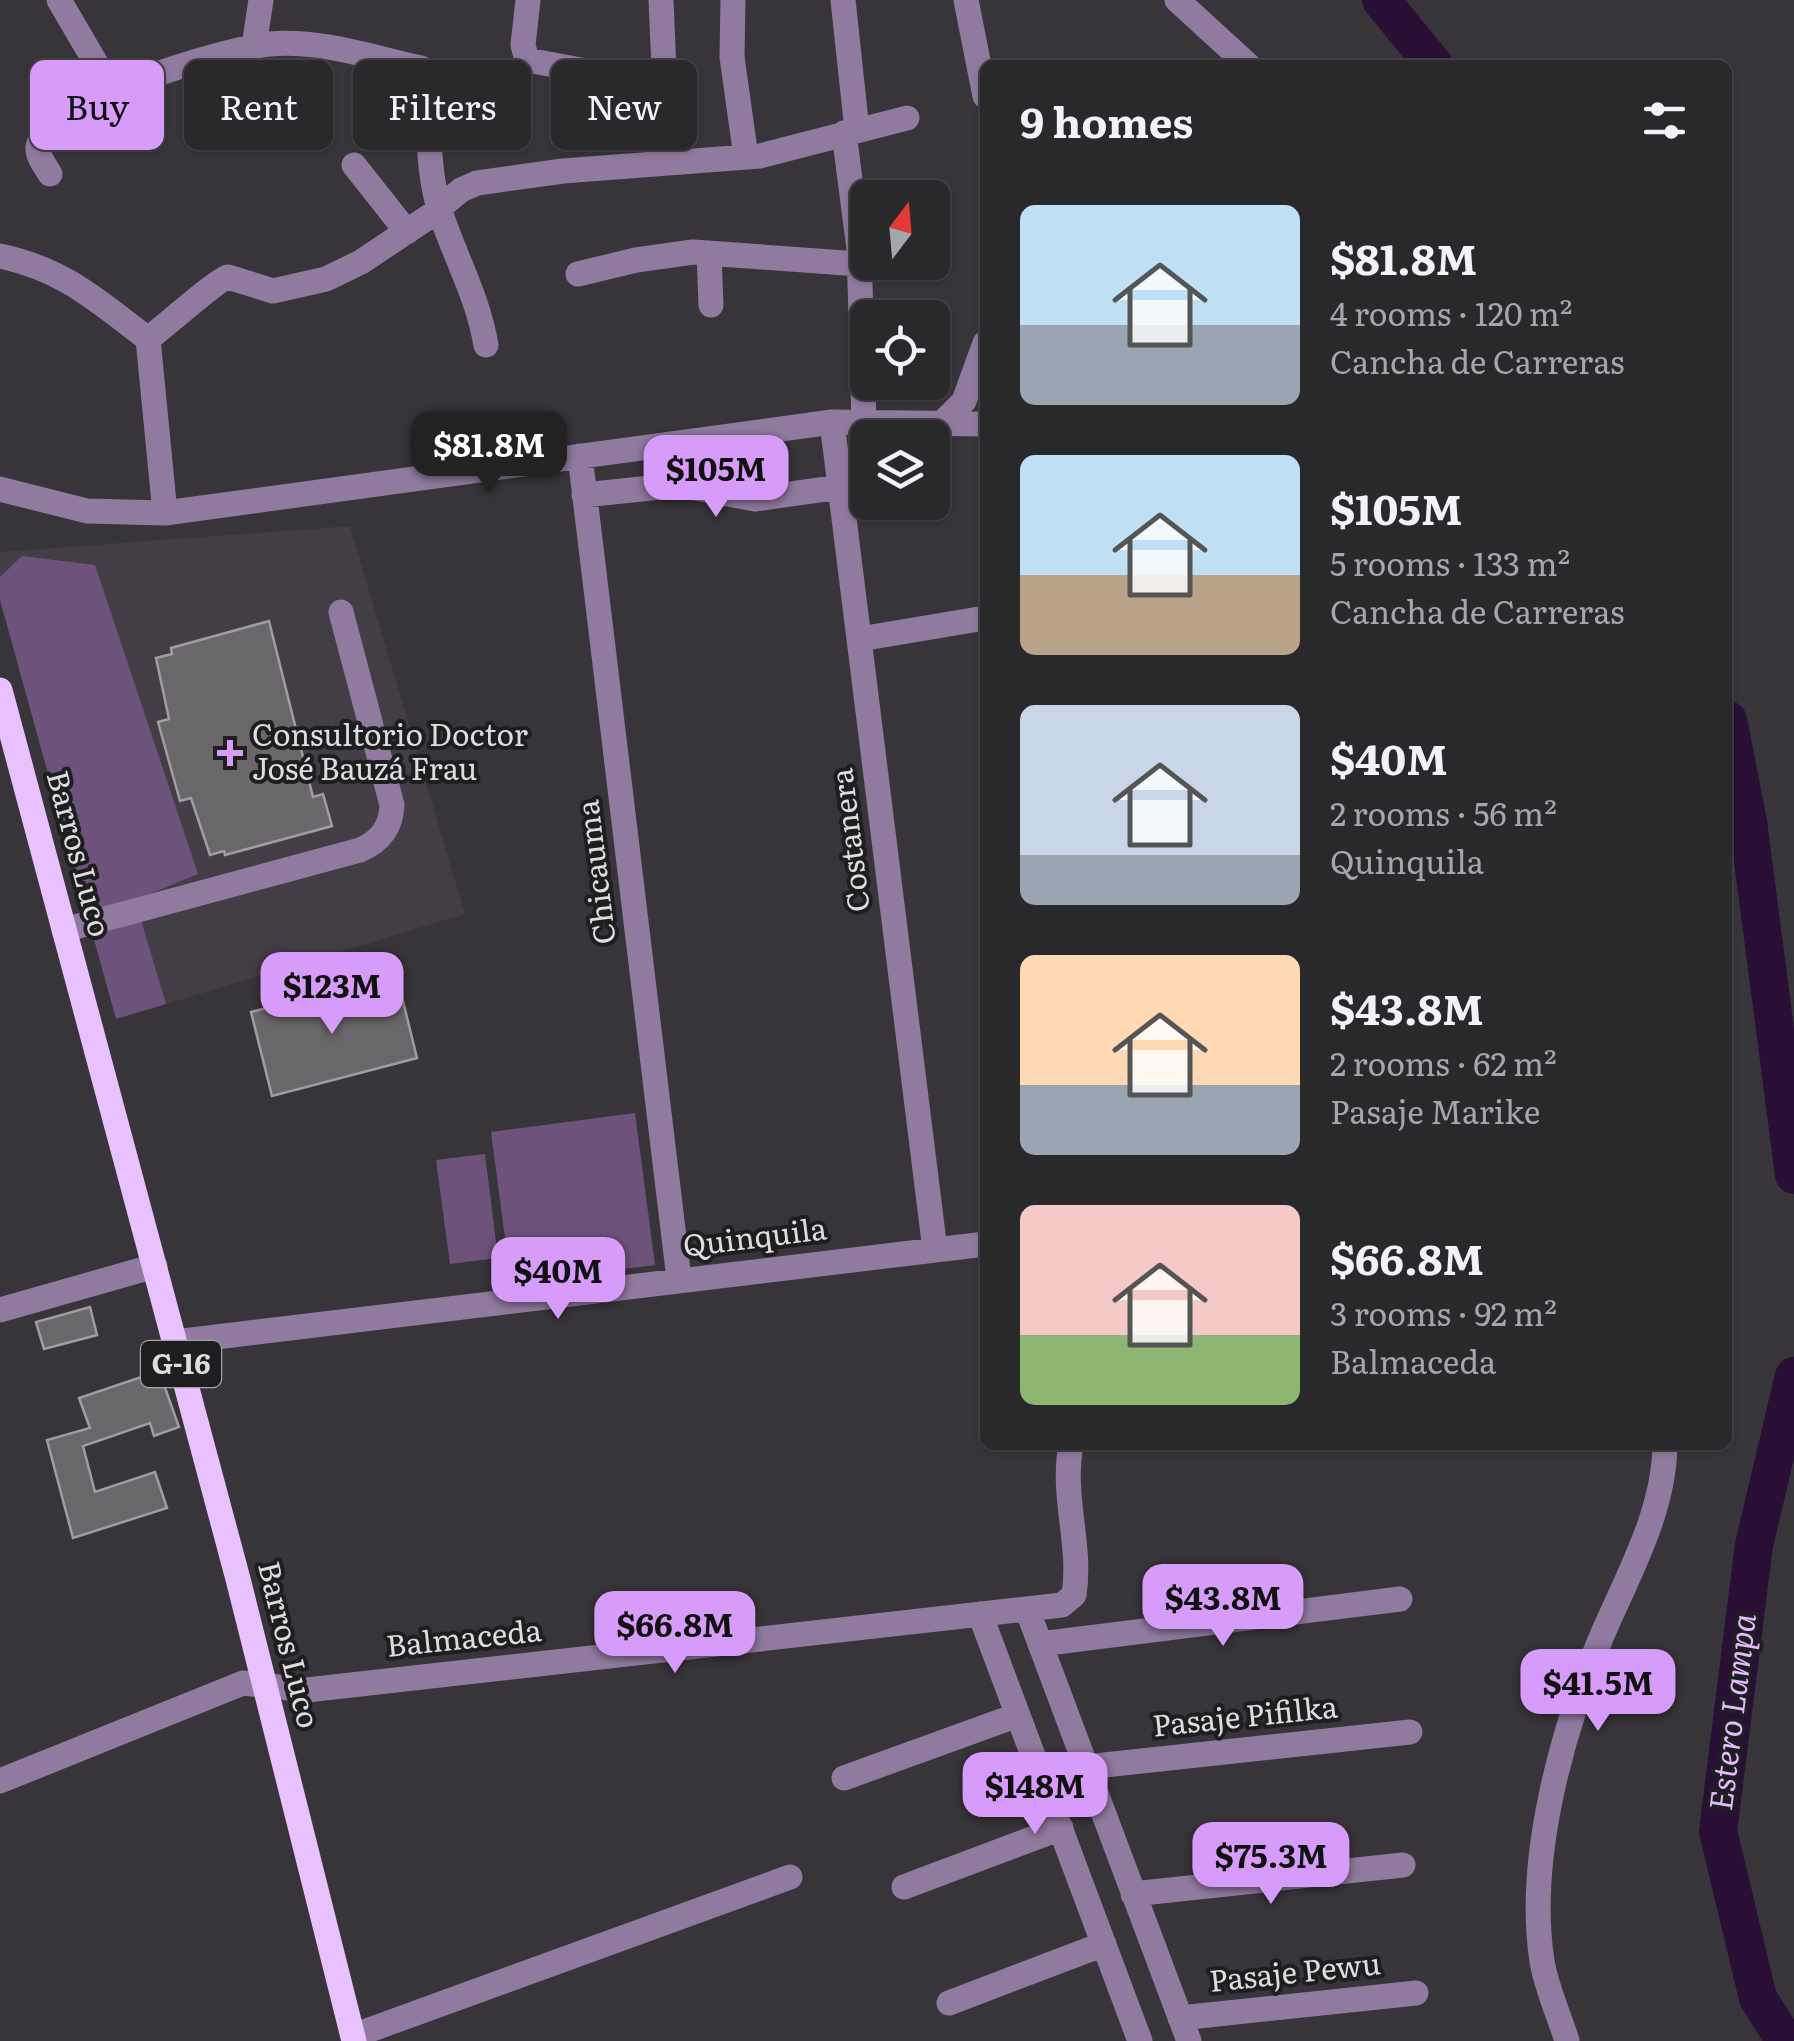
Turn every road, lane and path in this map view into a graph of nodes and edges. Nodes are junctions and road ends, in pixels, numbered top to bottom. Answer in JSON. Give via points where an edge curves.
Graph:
{"nodes":[{"id":1,"x":59,"y":0,"type":"edge"},
{"id":2,"x":261,"y":0,"type":"edge"},
{"id":3,"x":528,"y":0,"type":"edge"},
{"id":4,"x":660,"y":0,"type":"edge"},
{"id":5,"x":733,"y":0,"type":"edge"},
{"id":6,"x":843,"y":0,"type":"edge"},
{"id":7,"x":966,"y":0,"type":"edge"},
{"id":8,"x":1177,"y":0,"type":"edge"},
{"id":9,"x":254,"y":46,"type":"junction"},
{"id":10,"x":94,"y":60,"type":"edge"},
{"id":11,"x":1243,"y":60,"type":"edge"},
{"id":12,"x":551,"y":65,"type":"edge"},
{"id":13,"x":980,"y":71,"type":"edge"},
{"id":14,"x":164,"y":73,"type":"edge"},
{"id":15,"x":908,"y":118,"type":"dead end"},
{"id":16,"x":850,"y":131,"type":"junction"},
{"id":17,"x":38,"y":150,"type":"edge"},
{"id":18,"x":746,"y":157,"type":"junction"},
{"id":19,"x":668,"y":163,"type":"junction"},
{"id":20,"x":354,"y":166,"type":"dead end"},
{"id":21,"x":50,"y":174,"type":"dead end"},
{"id":22,"x":853,"y":180,"type":"edge"},
{"id":23,"x":439,"y":209,"type":"junction"},
{"id":24,"x":407,"y":232,"type":"junction"},
{"id":25,"x":708,"y":253,"type":"junction"},
{"id":26,"x":0,"y":256,"type":"edge"},
{"id":27,"x":850,"y":263,"type":"edge"},
{"id":28,"x":578,"y":274,"type":"dead end"},
{"id":29,"x":860,"y":280,"type":"edge"},
{"id":30,"x":710,"y":305,"type":"dead end"},
{"id":31,"x":148,"y":339,"type":"junction"},
{"id":32,"x":486,"y":345,"type":"dead end"},
{"id":33,"x":980,"y":357,"type":"edge"},
{"id":34,"x":864,"y":420,"type":"edge"},
{"id":35,"x":945,"y":420,"type":"edge"},
{"id":36,"x":832,"y":422,"type":"junction"},
{"id":37,"x":850,"y":423,"type":"edge"},
{"id":38,"x":980,"y":424,"type":"edge"},
{"id":39,"x":950,"y":426,"type":"edge"},
{"id":40,"x":580,"y":456,"type":"junction"},
{"id":41,"x":840,"y":487,"type":"junction"},
{"id":42,"x":0,"y":489,"type":"edge"},
{"id":43,"x":584,"y":495,"type":"junction"},
{"id":44,"x":165,"y":513,"type":"junction"},
{"id":45,"x":341,"y":612,"type":"dead end"},
{"id":46,"x":980,"y":619,"type":"edge"},
{"id":47,"x":860,"y":640,"type":"junction"},
{"id":48,"x":0,"y":690,"type":"edge"},
{"id":49,"x":64,"y":930,"type":"junction"},
{"id":50,"x":980,"y":1245,"type":"edge"},
{"id":51,"x":934,"y":1250,"type":"junction"},
{"id":52,"x":154,"y":1266,"type":"junction"},
{"id":53,"x":679,"y":1280,"type":"junction"},
{"id":54,"x":0,"y":1310,"type":"edge"},
{"id":55,"x":175,"y":1342,"type":"junction"},
{"id":56,"x":1070,"y":1450,"type":"edge"},
{"id":57,"x":1663,"y":1450,"type":"edge"},
{"id":58,"x":1400,"y":1599,"type":"dead end"},
{"id":59,"x":1027,"y":1609,"type":"junction"},
{"id":60,"x":980,"y":1614,"type":"junction"},
{"id":61,"x":1044,"y":1655,"type":"junction"},
{"id":62,"x":1005,"y":1680,"type":"junction"},
{"id":63,"x":265,"y":1686,"type":"junction"},
{"id":64,"x":1018,"y":1715,"type":"junction"},
{"id":65,"x":1410,"y":1732,"type":"dead end"},
{"id":66,"x":1086,"y":1768,"type":"junction"},
{"id":67,"x":844,"y":1778,"type":"dead end"},
{"id":68,"x":0,"y":1781,"type":"edge"},
{"id":69,"x":1060,"y":1828,"type":"junction"},
{"id":70,"x":1403,"y":1865,"type":"dead end"},
{"id":71,"x":790,"y":1877,"type":"dead end"},
{"id":72,"x":904,"y":1887,"type":"dead end"},
{"id":73,"x":1134,"y":1894,"type":"junction"},
{"id":74,"x":1104,"y":1944,"type":"junction"},
{"id":75,"x":1416,"y":1993,"type":"dead end"},
{"id":76,"x":949,"y":2003,"type":"dead end"},
{"id":77,"x":1184,"y":2029,"type":"edge"},
{"id":78,"x":353,"y":2038,"type":"edge"},
{"id":79,"x":1140,"y":2041,"type":"edge"},
{"id":80,"x":1568,"y":2041,"type":"edge"}],
"edges":[{"from":1,"to":10,"type":"street"},
{"from":2,"to":9,"type":"street"},
{"from":3,"to":12,"type":"street","via":[[527,60]]},
{"from":4,"to":19,"type":"street"},
{"from":5,"to":18,"type":"street","via":[[732,58]]},
{"from":6,"to":16,"type":"street"},
{"from":7,"to":13,"type":"street"},
{"from":8,"to":11,"type":"street"},
{"from":9,"to":14,"type":"street"},
{"from":9,"to":23,"type":"street","via":[[314,48],[428,72],[429,163]]},
{"from":15,"to":16,"type":"street"},
{"from":16,"to":18,"type":"street"},
{"from":16,"to":22,"type":"street"},
{"from":17,"to":21,"type":"street"},
{"from":18,"to":19,"type":"street"},
{"from":19,"to":23,"type":"street","via":[[477,183]]},
{"from":20,"to":24,"type":"street"},
{"from":23,"to":24,"type":"street"},
{"from":23,"to":32,"type":"street","via":[[480,309]]},
{"from":24,"to":31,"type":"street","via":[[361,262],[288,289],[220,278]]},
{"from":25,"to":27,"type":"street"},
{"from":25,"to":28,"type":"street"},
{"from":25,"to":30,"type":"street"},
{"from":26,"to":31,"type":"street","via":[[65,277]]},
{"from":29,"to":34,"type":"street"},
{"from":31,"to":44,"type":"street"},
{"from":33,"to":35,"type":"street","via":[[964,401]]},
{"from":36,"to":37,"type":"street"},
{"from":36,"to":40,"type":"street"},
{"from":36,"to":41,"type":"street","name":"Costanera"},
{"from":38,"to":39,"type":"street"},
{"from":40,"to":43,"type":"street","name":"Chicauma"},
{"from":40,"to":44,"type":"street"},
{"from":41,"to":43,"type":"street","via":[[755,499],[679,486]]},
{"from":41,"to":47,"type":"street","name":"Costanera"},
{"from":42,"to":44,"type":"street","via":[[87,511]]},
{"from":43,"to":53,"type":"street","name":"Chicauma"},
{"from":45,"to":49,"type":"street","via":[[392,804],[379,838],[360,850]]},
{"from":46,"to":47,"type":"street"},
{"from":47,"to":51,"type":"street","name":"Costanera"},
{"from":48,"to":49,"type":"main road","name":"Barros Luco","number":"G-16"},
{"from":49,"to":52,"type":"main road","name":"Barros Luco","number":"G-16"},
{"from":50,"to":51,"type":"street","name":"Quinquila"},
{"from":51,"to":53,"type":"street","name":"Quinquila"},
{"from":52,"to":54,"type":"street"},
{"from":52,"to":55,"type":"main road","name":"Barros Luco","number":"G-16"},
{"from":53,"to":55,"type":"street","name":"Quinquila"},
{"from":55,"to":63,"type":"main road","name":"Barros Luco","number":"G-16"},
{"from":56,"to":59,"type":"street","name":"Balmaceda","via":[[1066,1482],[1076,1577],[1071,1600]]},
{"from":57,"to":80,"type":"street","via":[[1653,1518],[1589,1665],[1539,1870],[1542,1962]]},
{"from":58,"to":61,"type":"street"},
{"from":59,"to":60,"type":"street","name":"Balmaceda"},
{"from":59,"to":61,"type":"street"},
{"from":60,"to":62,"type":"street"},
{"from":60,"to":63,"type":"street","name":"Balmaceda","via":[[307,1690]]},
{"from":61,"to":62,"type":"street"},
{"from":61,"to":66,"type":"street"},
{"from":62,"to":64,"type":"street"},
{"from":63,"to":68,"type":"street","name":"Balmaceda","via":[[236,1685]]},
{"from":63,"to":78,"type":"main road","name":"Barros Luco","number":"G-16"},
{"from":64,"to":67,"type":"street"},
{"from":64,"to":69,"type":"street"},
{"from":65,"to":66,"type":"street","name":"Pasaje Pifilka"},
{"from":66,"to":73,"type":"street"},
{"from":69,"to":72,"type":"street"},
{"from":69,"to":74,"type":"street"},
{"from":70,"to":73,"type":"street"},
{"from":71,"to":78,"type":"street"},
{"from":73,"to":77,"type":"street"},
{"from":74,"to":76,"type":"street"},
{"from":74,"to":79,"type":"street"},
{"from":75,"to":77,"type":"street","name":"Pasaje Pewu"}]}
